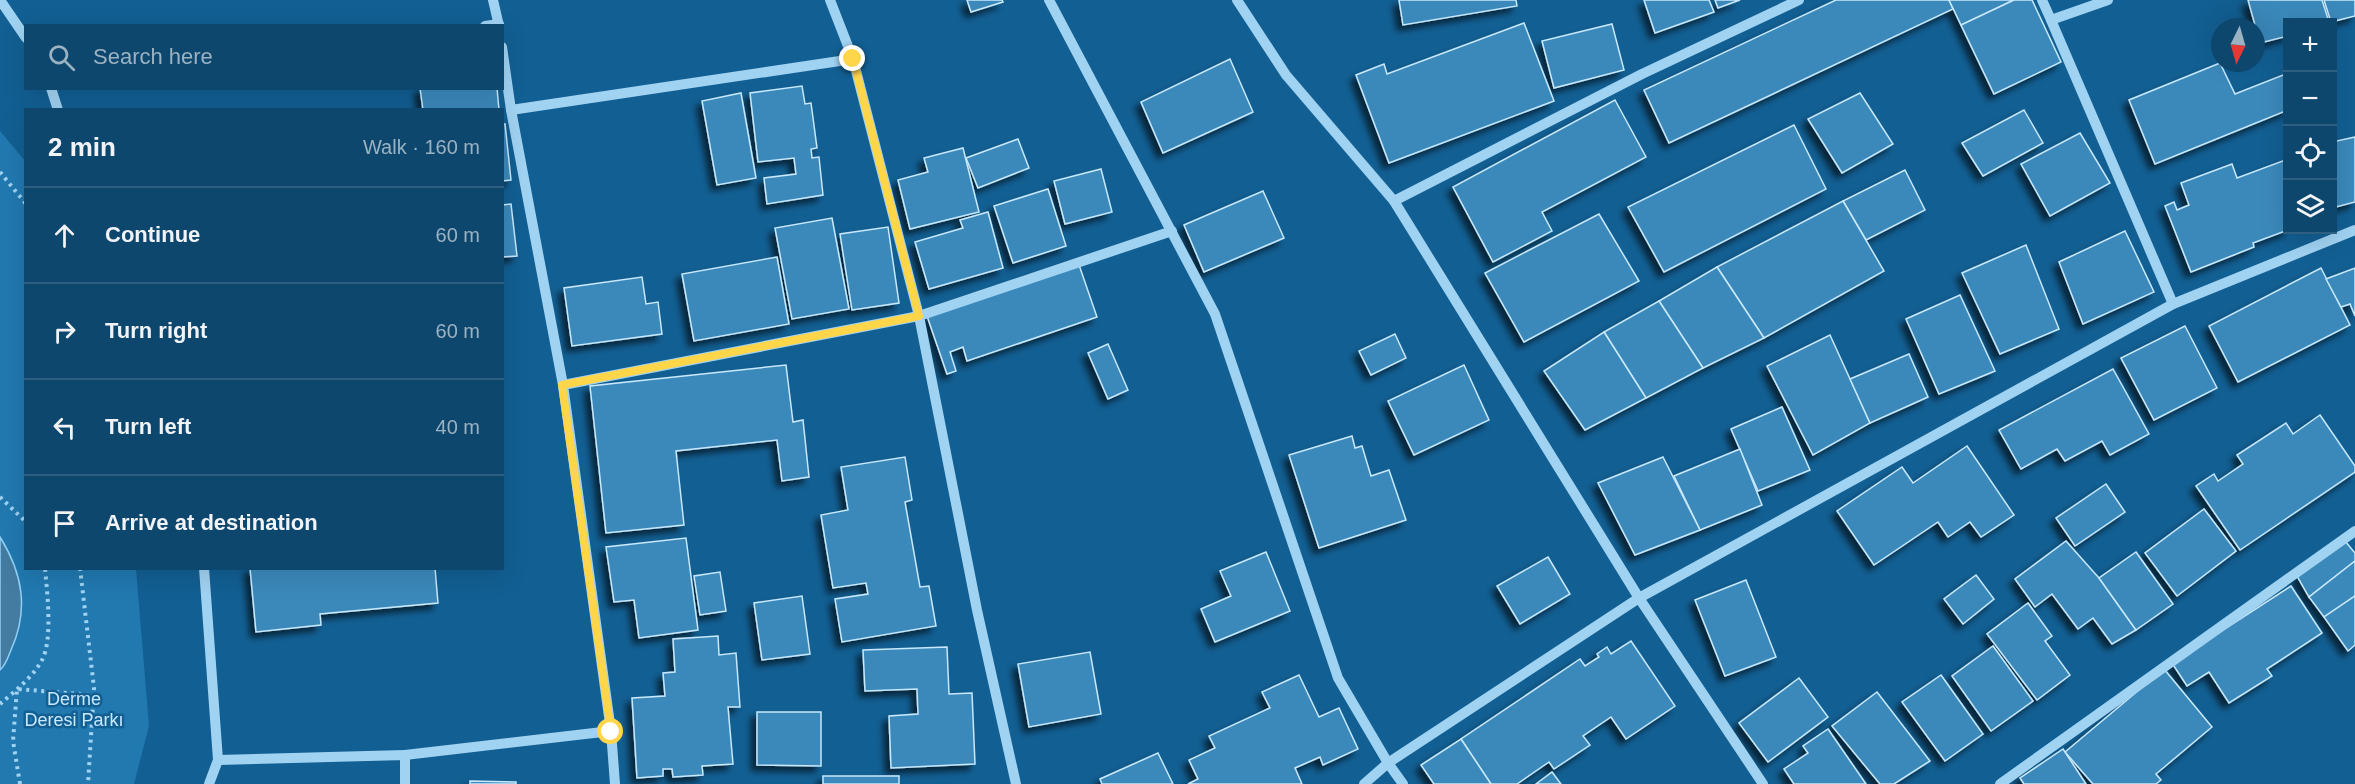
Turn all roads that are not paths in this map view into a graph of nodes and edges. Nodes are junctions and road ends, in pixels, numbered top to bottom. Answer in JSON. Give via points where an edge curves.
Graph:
{"nodes":[{"id":1,"x":0,"y":0,"type":"edge"},
{"id":2,"x":493,"y":0,"type":"edge"},
{"id":3,"x":830,"y":0,"type":"edge"},
{"id":4,"x":1050,"y":0,"type":"edge"},
{"id":5,"x":1237,"y":0,"type":"edge"},
{"id":6,"x":1799,"y":0,"type":"edge"},
{"id":7,"x":2042,"y":0,"type":"edge"},
{"id":8,"x":2108,"y":0,"type":"edge"},
{"id":9,"x":2050,"y":20,"type":"junction"},
{"id":10,"x":499,"y":24,"type":"edge"},
{"id":11,"x":24,"y":35,"type":"edge"},
{"id":12,"x":853,"y":59,"type":"junction"},
{"id":13,"x":504,"y":60,"type":"edge"},
{"id":14,"x":52,"y":90,"type":"edge"},
{"id":15,"x":57,"y":108,"type":"edge"},
{"id":16,"x":512,"y":110,"type":"junction"},
{"id":17,"x":1394,"y":201,"type":"junction"},
{"id":18,"x":2355,"y":230,"type":"edge"},
{"id":19,"x":1172,"y":231,"type":"junction"},
{"id":20,"x":2173,"y":304,"type":"junction"},
{"id":21,"x":919,"y":316,"type":"junction"},
{"id":22,"x":562,"y":385,"type":"junction"},
{"id":23,"x":2355,"y":531,"type":"edge"},
{"id":24,"x":204,"y":570,"type":"edge"},
{"id":25,"x":1639,"y":598,"type":"junction"},
{"id":26,"x":611,"y":732,"type":"junction"},
{"id":27,"x":405,"y":755,"type":"junction"},
{"id":28,"x":218,"y":760,"type":"junction"},
{"id":29,"x":1388,"y":763,"type":"junction"},
{"id":30,"x":208,"y":784,"type":"edge"},
{"id":31,"x":405,"y":784,"type":"edge"},
{"id":32,"x":615,"y":784,"type":"edge"},
{"id":33,"x":1016,"y":784,"type":"edge"},
{"id":34,"x":1364,"y":784,"type":"edge"},
{"id":35,"x":1403,"y":784,"type":"edge"},
{"id":36,"x":1763,"y":784,"type":"edge"},
{"id":37,"x":2000,"y":784,"type":"edge"}],
"edges":[{"from":1,"to":11,"type":"street"},
{"from":2,"to":10,"type":"street"},
{"from":3,"to":12,"type":"street"},
{"from":4,"to":19,"type":"street"},
{"from":5,"to":17,"type":"street","via":[[1286,75]]},
{"from":6,"to":17,"type":"street","via":[[1642,74]]},
{"from":7,"to":9,"type":"street"},
{"from":8,"to":9,"type":"street"},
{"from":9,"to":20,"type":"street"},
{"from":12,"to":16,"type":"street"},
{"from":12,"to":21,"type":"street"},
{"from":13,"to":16,"type":"street"},
{"from":14,"to":15,"type":"street"},
{"from":16,"to":22,"type":"street"},
{"from":17,"to":25,"type":"street"},
{"from":18,"to":20,"type":"street"},
{"from":19,"to":21,"type":"street"},
{"from":19,"to":29,"type":"street","via":[[1215,314],[1338,678]]},
{"from":20,"to":25,"type":"street"},
{"from":21,"to":22,"type":"street"},
{"from":21,"to":33,"type":"street"},
{"from":22,"to":26,"type":"street"},
{"from":23,"to":37,"type":"street"},
{"from":24,"to":28,"type":"street"},
{"from":25,"to":29,"type":"street"},
{"from":25,"to":36,"type":"street"},
{"from":26,"to":27,"type":"street"},
{"from":26,"to":32,"type":"street"},
{"from":27,"to":28,"type":"street"},
{"from":27,"to":31,"type":"street"},
{"from":28,"to":30,"type":"street"},
{"from":29,"to":34,"type":"street"},
{"from":29,"to":35,"type":"street"}]}
